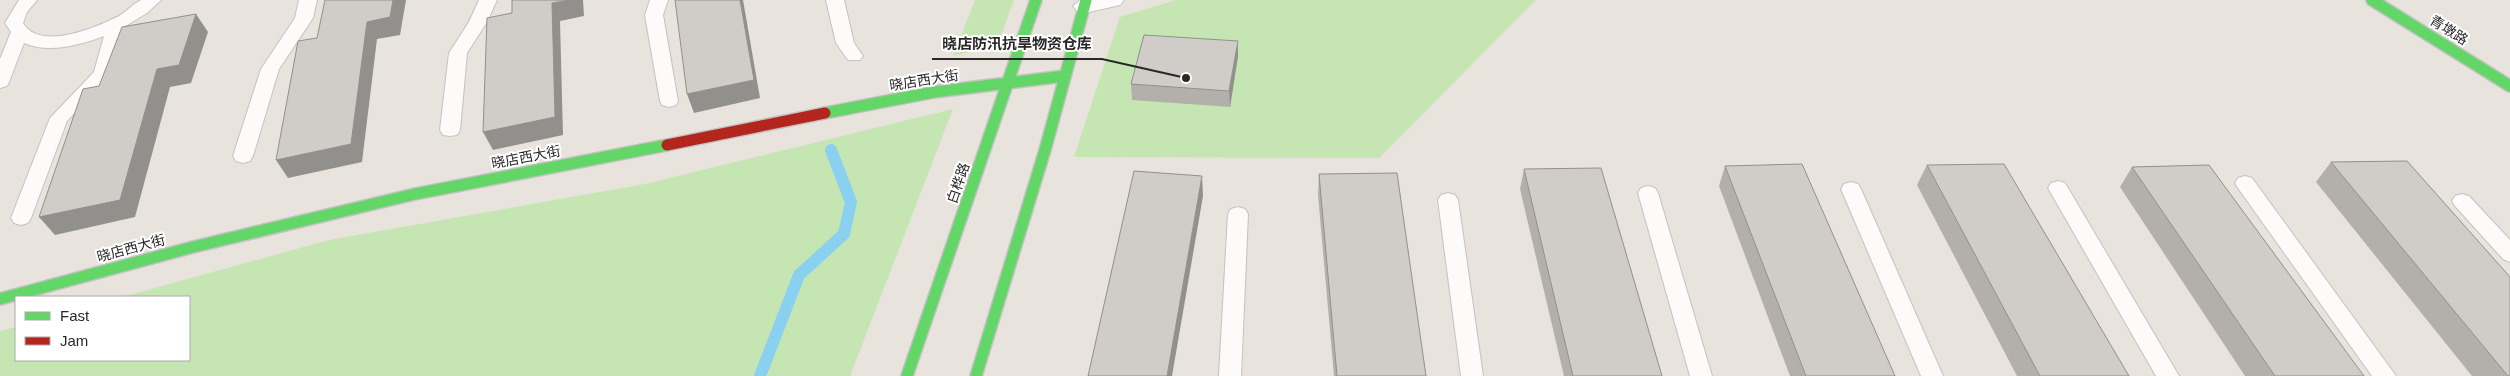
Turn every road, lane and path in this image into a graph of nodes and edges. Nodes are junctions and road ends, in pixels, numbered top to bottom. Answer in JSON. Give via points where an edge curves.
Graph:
{"nodes":[{"id":1,"x":152,"y":0,"type":"edge"},
{"id":2,"x":308,"y":0,"type":"edge"},
{"id":3,"x":488,"y":0,"type":"edge"},
{"id":4,"x":659,"y":0,"type":"edge"},
{"id":5,"x":835,"y":0,"type":"edge"},
{"id":6,"x":1036,"y":0,"type":"edge"},
{"id":7,"x":1112,"y":0,"type":"edge"},
{"id":8,"x":2372,"y":0,"type":"edge"},
{"id":9,"x":1085,"y":3,"type":"edge"},
{"id":10,"x":23,"y":5,"type":"edge"},
{"id":11,"x":0,"y":15,"type":"edge"},
{"id":12,"x":116,"y":25,"type":"junction"},
{"id":13,"x":20,"y":33,"type":"junction"},
{"id":14,"x":854,"y":56,"type":"dead end"},
{"id":15,"x":1065,"y":76,"type":"junction"},
{"id":16,"x":0,"y":82,"type":"edge"},
{"id":17,"x":1008,"y":83,"type":"junction"},
{"id":18,"x":2510,"y":86,"type":"edge"},
{"id":19,"x":669,"y":101,"type":"dead end"},
{"id":20,"x":450,"y":130,"type":"dead end"},
{"id":21,"x":243,"y":156,"type":"dead end"},
{"id":22,"x":2245,"y":183,"type":"dead end"},
{"id":23,"x":2058,"y":188,"type":"dead end"},
{"id":24,"x":1851,"y":189,"type":"dead end"},
{"id":25,"x":1648,"y":193,"type":"dead end"},
{"id":26,"x":1448,"y":200,"type":"dead end"},
{"id":27,"x":2462,"y":201,"type":"dead end"},
{"id":28,"x":1238,"y":214,"type":"dead end"},
{"id":29,"x":21,"y":218,"type":"dead end"},
{"id":30,"x":2510,"y":254,"type":"edge"},
{"id":31,"x":0,"y":300,"type":"edge"},
{"id":32,"x":907,"y":376,"type":"edge"},
{"id":33,"x":976,"y":376,"type":"edge"},
{"id":34,"x":1230,"y":376,"type":"edge"},
{"id":35,"x":1472,"y":376,"type":"edge"},
{"id":36,"x":1701,"y":376,"type":"edge"},
{"id":37,"x":1932,"y":376,"type":"edge"},
{"id":38,"x":2168,"y":376,"type":"edge"},
{"id":39,"x":2385,"y":376,"type":"edge"}],
"edges":[{"from":1,"to":12,"type":"lane","via":[[145,8]]},
{"from":2,"to":21,"type":"lane","via":[[304,18],[270,69]]},
{"from":3,"to":20,"type":"lane","via":[[458,52]]},
{"from":4,"to":19,"type":"lane","via":[[654,15]]},
{"from":5,"to":14,"type":"lane","via":[[845,43]]},
{"from":6,"to":17,"type":"street","name":"白桦路"},
{"from":7,"to":9,"type":"street"},
{"from":8,"to":18,"type":"street","name":"青墩路"},
{"from":9,"to":15,"type":"street"},
{"from":10,"to":11,"type":"lane"},
{"from":10,"to":13,"type":"lane","via":[[14,23]]},
{"from":12,"to":13,"type":"lane","via":[[78,38],[53,41],[33,40]]},
{"from":12,"to":29,"type":"lane","via":[[103,74],[60,118]]},
{"from":13,"to":16,"type":"lane"},
{"from":15,"to":17,"type":"street","name":"晓店西大街"},
{"from":15,"to":33,"type":"street"},
{"from":17,"to":31,"type":"street","name":"晓店西大街","via":[[934,92],[415,194],[193,247]]},
{"from":17,"to":32,"type":"street","name":"白桦路"},
{"from":22,"to":39,"type":"lane"},
{"from":23,"to":38,"type":"lane"},
{"from":24,"to":37,"type":"lane"},
{"from":25,"to":36,"type":"lane"},
{"from":26,"to":35,"type":"lane"},
{"from":27,"to":30,"type":"lane"},
{"from":28,"to":34,"type":"lane"}]}
